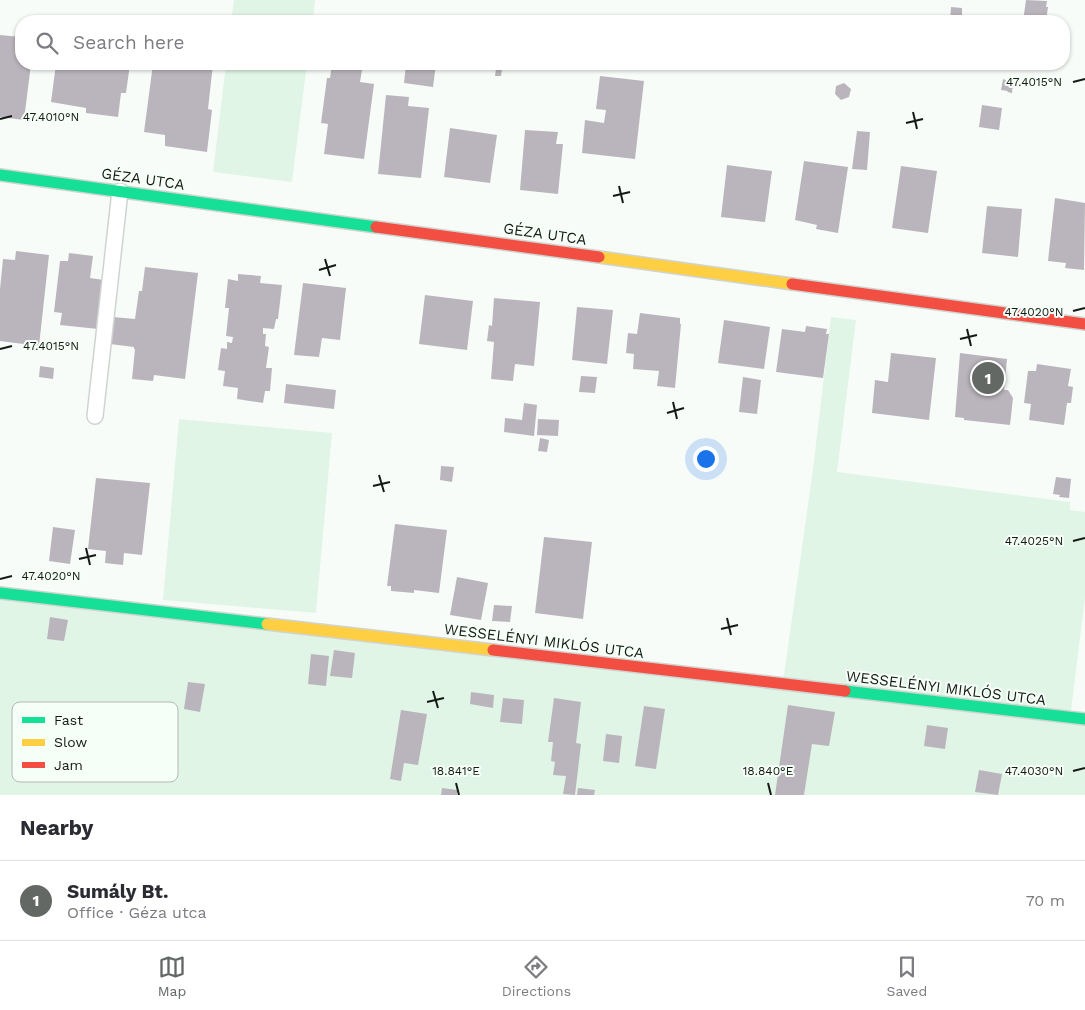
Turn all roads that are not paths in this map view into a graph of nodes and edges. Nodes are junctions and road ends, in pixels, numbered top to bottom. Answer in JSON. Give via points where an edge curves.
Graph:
{"nodes":[{"id":1,"x":0,"y":175,"type":"edge"},
{"id":2,"x":120,"y":191,"type":"junction"},
{"id":3,"x":1085,"y":324,"type":"edge"},
{"id":4,"x":95,"y":416,"type":"dead end"},
{"id":5,"x":0,"y":592,"type":"edge"},
{"id":6,"x":1085,"y":719,"type":"edge"}],
"edges":[{"from":1,"to":2,"type":"street","name":"GÉZA UTCA"},
{"from":2,"to":3,"type":"street","name":"GÉZA UTCA"},
{"from":2,"to":4,"type":"lane"},
{"from":5,"to":6,"type":"street","name":"WESSELÉNYI MIKLÓS UTCA"}]}
